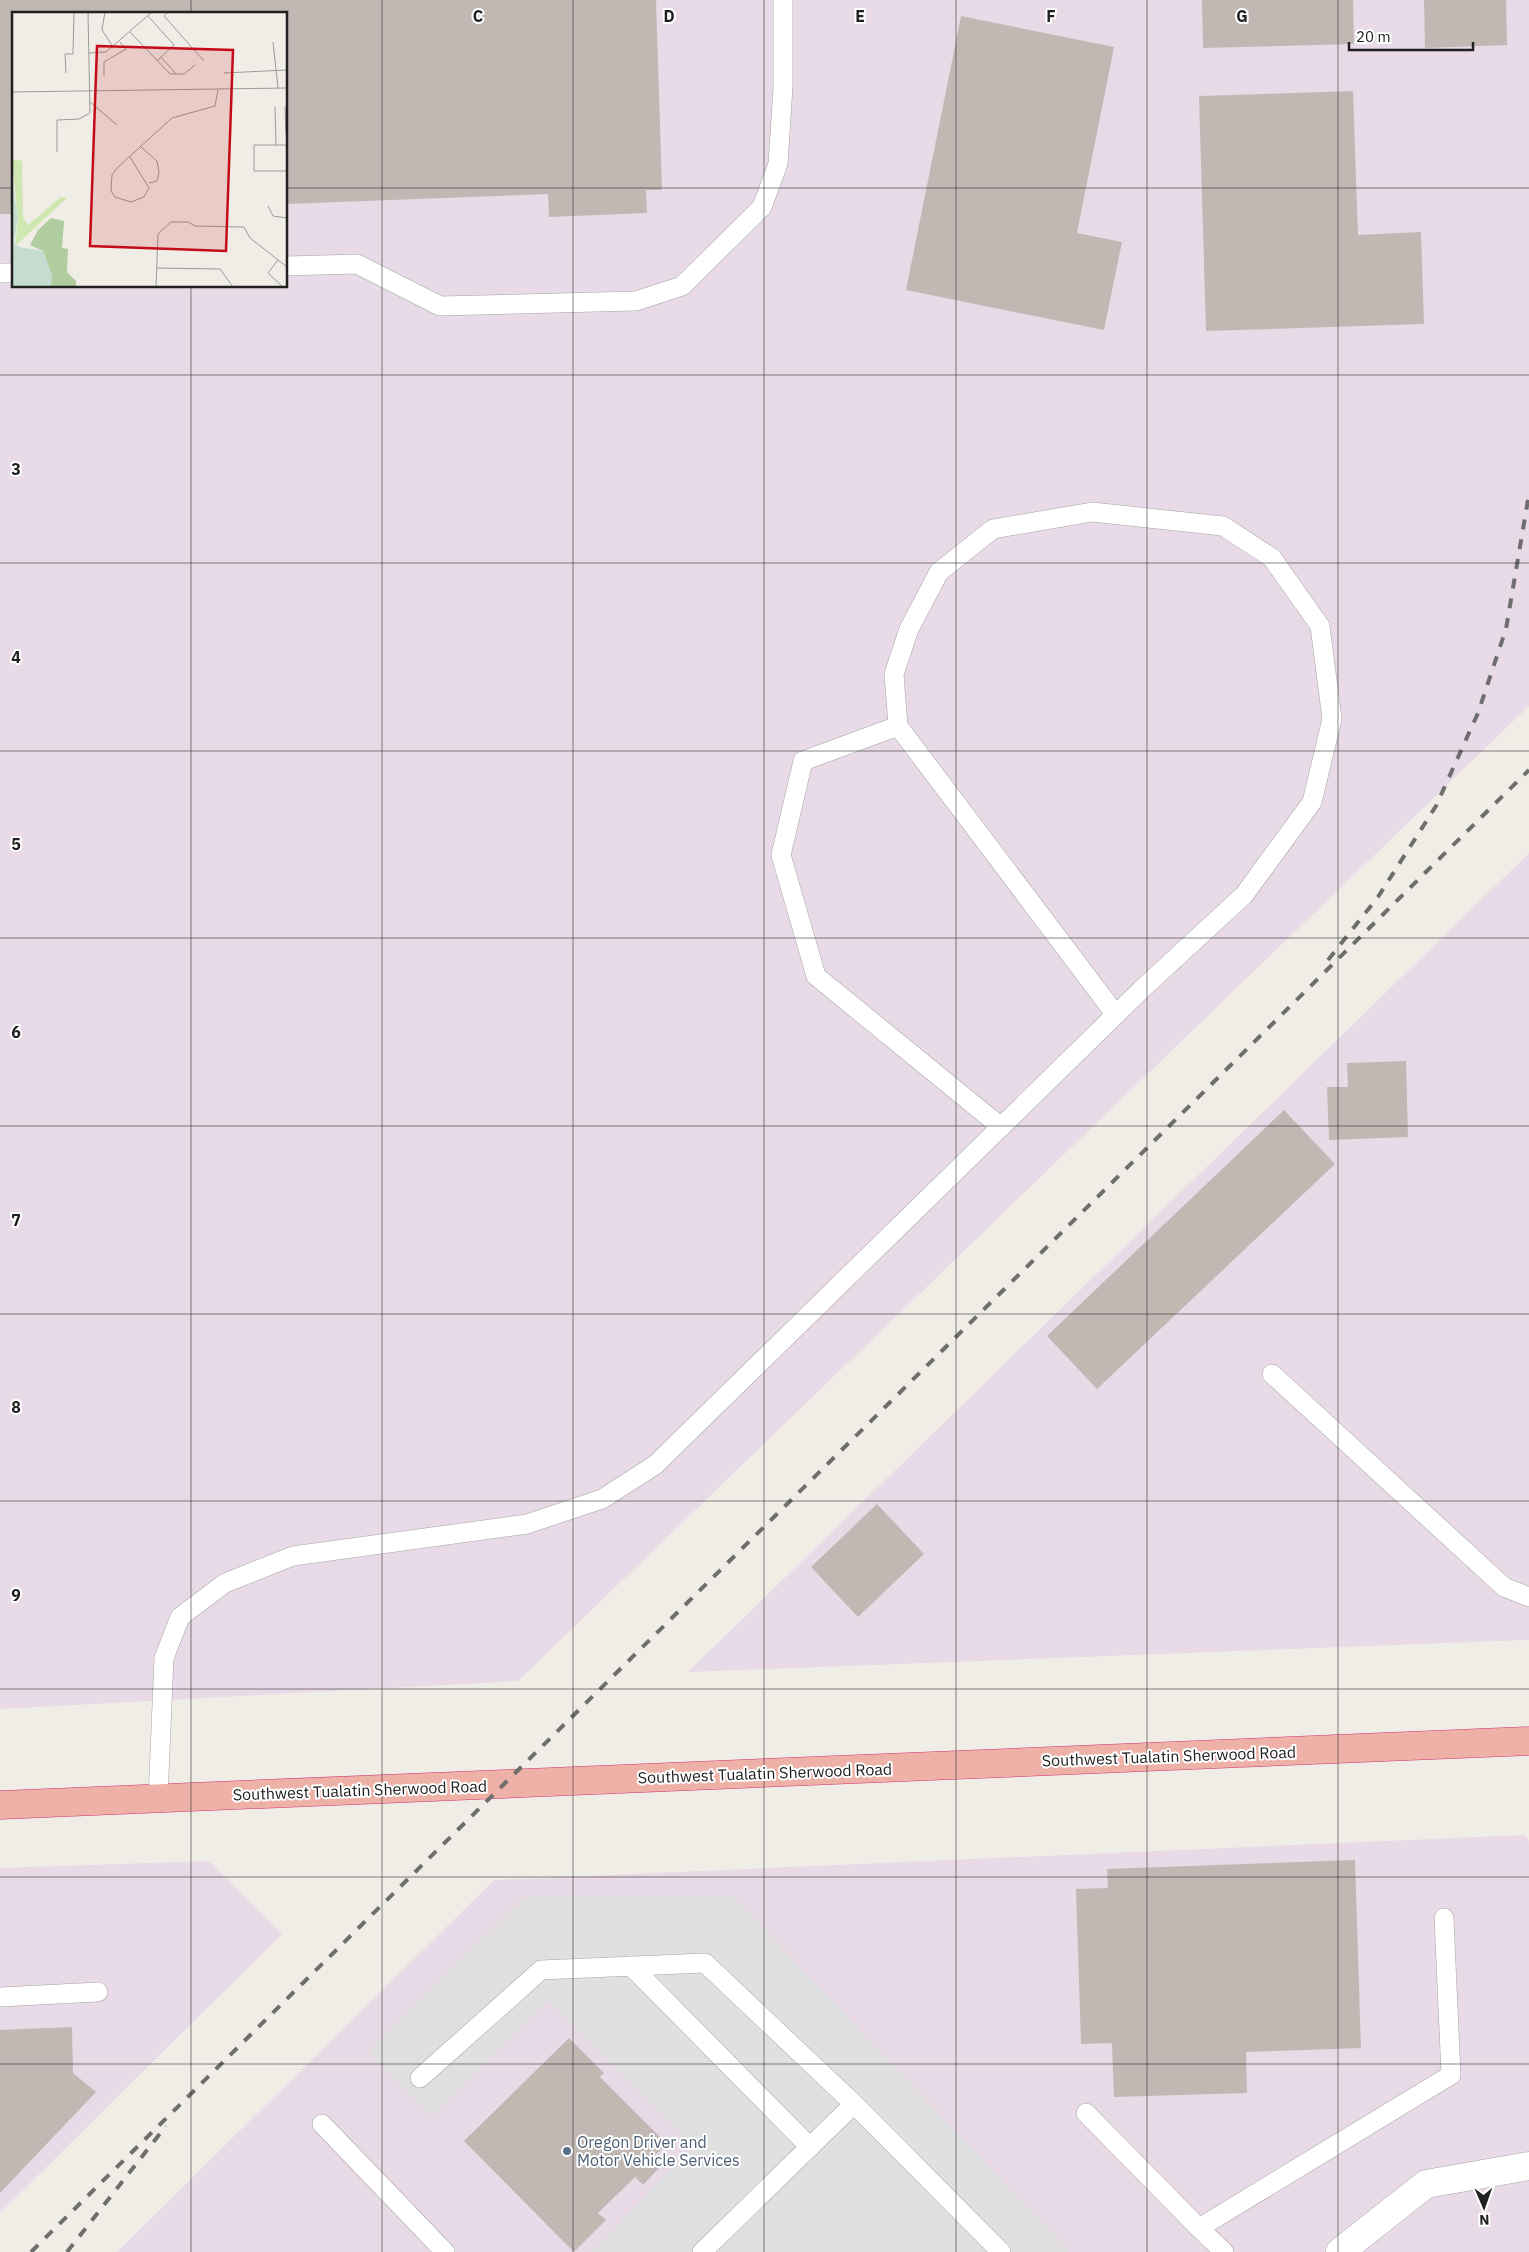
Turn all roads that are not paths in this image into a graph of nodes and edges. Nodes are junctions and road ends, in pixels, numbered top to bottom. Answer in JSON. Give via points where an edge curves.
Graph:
{"nodes":[{"id":1,"x":783,"y":0,"type":"edge"},
{"id":2,"x":288,"y":266,"type":"edge"},
{"id":3,"x":898,"y":726,"type":"junction"},
{"id":4,"x":1116,"y":1015,"type":"junction"},
{"id":5,"x":1001,"y":1127,"type":"junction"},
{"id":6,"x":1272,"y":1374,"type":"dead end"},
{"id":7,"x":1529,"y":1597,"type":"edge"},
{"id":8,"x":1529,"y":1741,"type":"edge"},
{"id":9,"x":158,"y":1798,"type":"junction"},
{"id":10,"x":0,"y":1805,"type":"edge"},
{"id":11,"x":1444,"y":1918,"type":"dead end"},
{"id":12,"x":631,"y":1966,"type":"junction"},
{"id":13,"x":98,"y":1992,"type":"dead end"},
{"id":14,"x":0,"y":1997,"type":"edge"},
{"id":15,"x":420,"y":2078,"type":"dead end"},
{"id":16,"x":854,"y":2104,"type":"junction"},
{"id":17,"x":1086,"y":2113,"type":"dead end"},
{"id":18,"x":322,"y":2124,"type":"dead end"},
{"id":19,"x":810,"y":2147,"type":"junction"},
{"id":20,"x":1529,"y":2166,"type":"edge"},
{"id":21,"x":1199,"y":2228,"type":"junction"},
{"id":22,"x":1347,"y":2250,"type":"edge"},
{"id":23,"x":445,"y":2252,"type":"edge"},
{"id":24,"x":702,"y":2252,"type":"edge"},
{"id":25,"x":1001,"y":2252,"type":"edge"},
{"id":26,"x":1224,"y":2252,"type":"edge"}],
"edges":[{"from":1,"to":2,"type":"lane","via":[[783,87],[778,164],[772,181],[762,207],[682,286],[636,301],[440,306],[357,264]]},
{"from":3,"to":4,"type":"lane"},
{"from":3,"to":4,"type":"lane","via":[[894,674],[909,629],[939,572],[993,530],[1092,512],[1223,526],[1272,558],[1320,626],[1332,720],[1312,802],[1244,895]]},
{"from":3,"to":5,"type":"lane","via":[[804,761],[781,856],[816,976]]},
{"from":4,"to":5,"type":"lane"},
{"from":5,"to":9,"type":"lane","via":[[655,1465],[602,1500],[527,1524],[292,1556],[225,1583],[180,1616],[164,1658]]},
{"from":6,"to":7,"type":"lane","via":[[1504,1587]]},
{"from":8,"to":9,"type":"highway","name":"Southwest Tualatin Sherwood Road"},
{"from":9,"to":10,"type":"highway","name":"Southwest Tualatin Sherwood Road"},
{"from":11,"to":21,"type":"lane","via":[[1451,2075]]},
{"from":12,"to":15,"type":"lane","via":[[541,1970]]},
{"from":12,"to":16,"type":"lane","via":[[705,1963]]},
{"from":12,"to":19,"type":"lane"},
{"from":13,"to":14,"type":"lane"},
{"from":16,"to":19,"type":"lane"},
{"from":16,"to":25,"type":"lane"},
{"from":17,"to":21,"type":"lane"},
{"from":18,"to":23,"type":"lane"},
{"from":19,"to":24,"type":"lane"},
{"from":20,"to":22,"type":"street","via":[[1426,2184]]},
{"from":21,"to":26,"type":"lane"}]}
